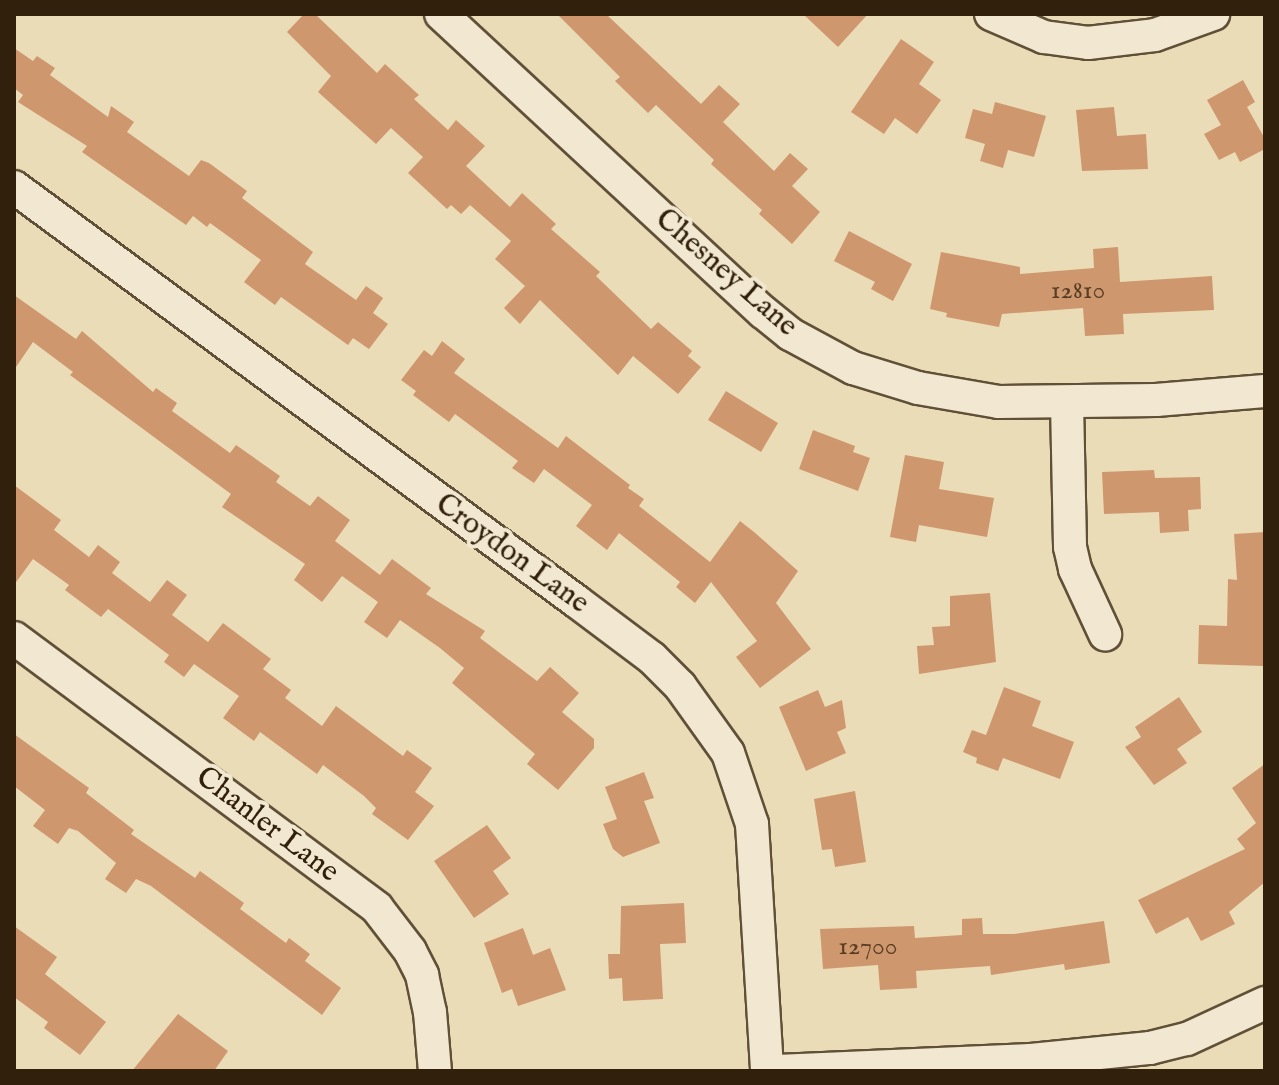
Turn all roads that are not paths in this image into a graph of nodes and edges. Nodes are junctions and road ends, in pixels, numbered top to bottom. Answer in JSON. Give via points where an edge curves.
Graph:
{"nodes":[{"id":1,"x":441,"y":14,"type":"edge"},
{"id":2,"x":991,"y":14,"type":"edge"},
{"id":3,"x":1213,"y":14,"type":"edge"},
{"id":4,"x":14,"y":187,"type":"edge"},
{"id":5,"x":1265,"y":391,"type":"edge"},
{"id":6,"x":1067,"y":403,"type":"junction"},
{"id":7,"x":1105,"y":634,"type":"dead end"},
{"id":8,"x":14,"y":638,"type":"edge"},
{"id":9,"x":1265,"y":1003,"type":"edge"},
{"id":10,"x":435,"y":1071,"type":"edge"},
{"id":11,"x":767,"y":1071,"type":"edge"},
{"id":12,"x":777,"y":1071,"type":"edge"}],
"edges":[{"from":1,"to":6,"type":"street","name":"Chesney Lane","via":[[790,334],[853,368],[918,388],[977,400]]},
{"from":2,"to":3,"type":"street","via":[[1044,37],[1104,43],[1155,35]]},
{"from":4,"to":11,"type":"street","name":"Croydon Lane","via":[[576,601],[680,686],[728,753],[752,824]]},
{"from":5,"to":6,"type":"street","name":"Chesney Lane"},
{"from":6,"to":7,"type":"street","via":[[1070,547]]},
{"from":8,"to":10,"type":"street","name":"Chanler Lane","via":[[377,908],[422,975]]},
{"from":9,"to":12,"type":"street","via":[[1187,1039],[1138,1049],[1031,1060]]}]}
